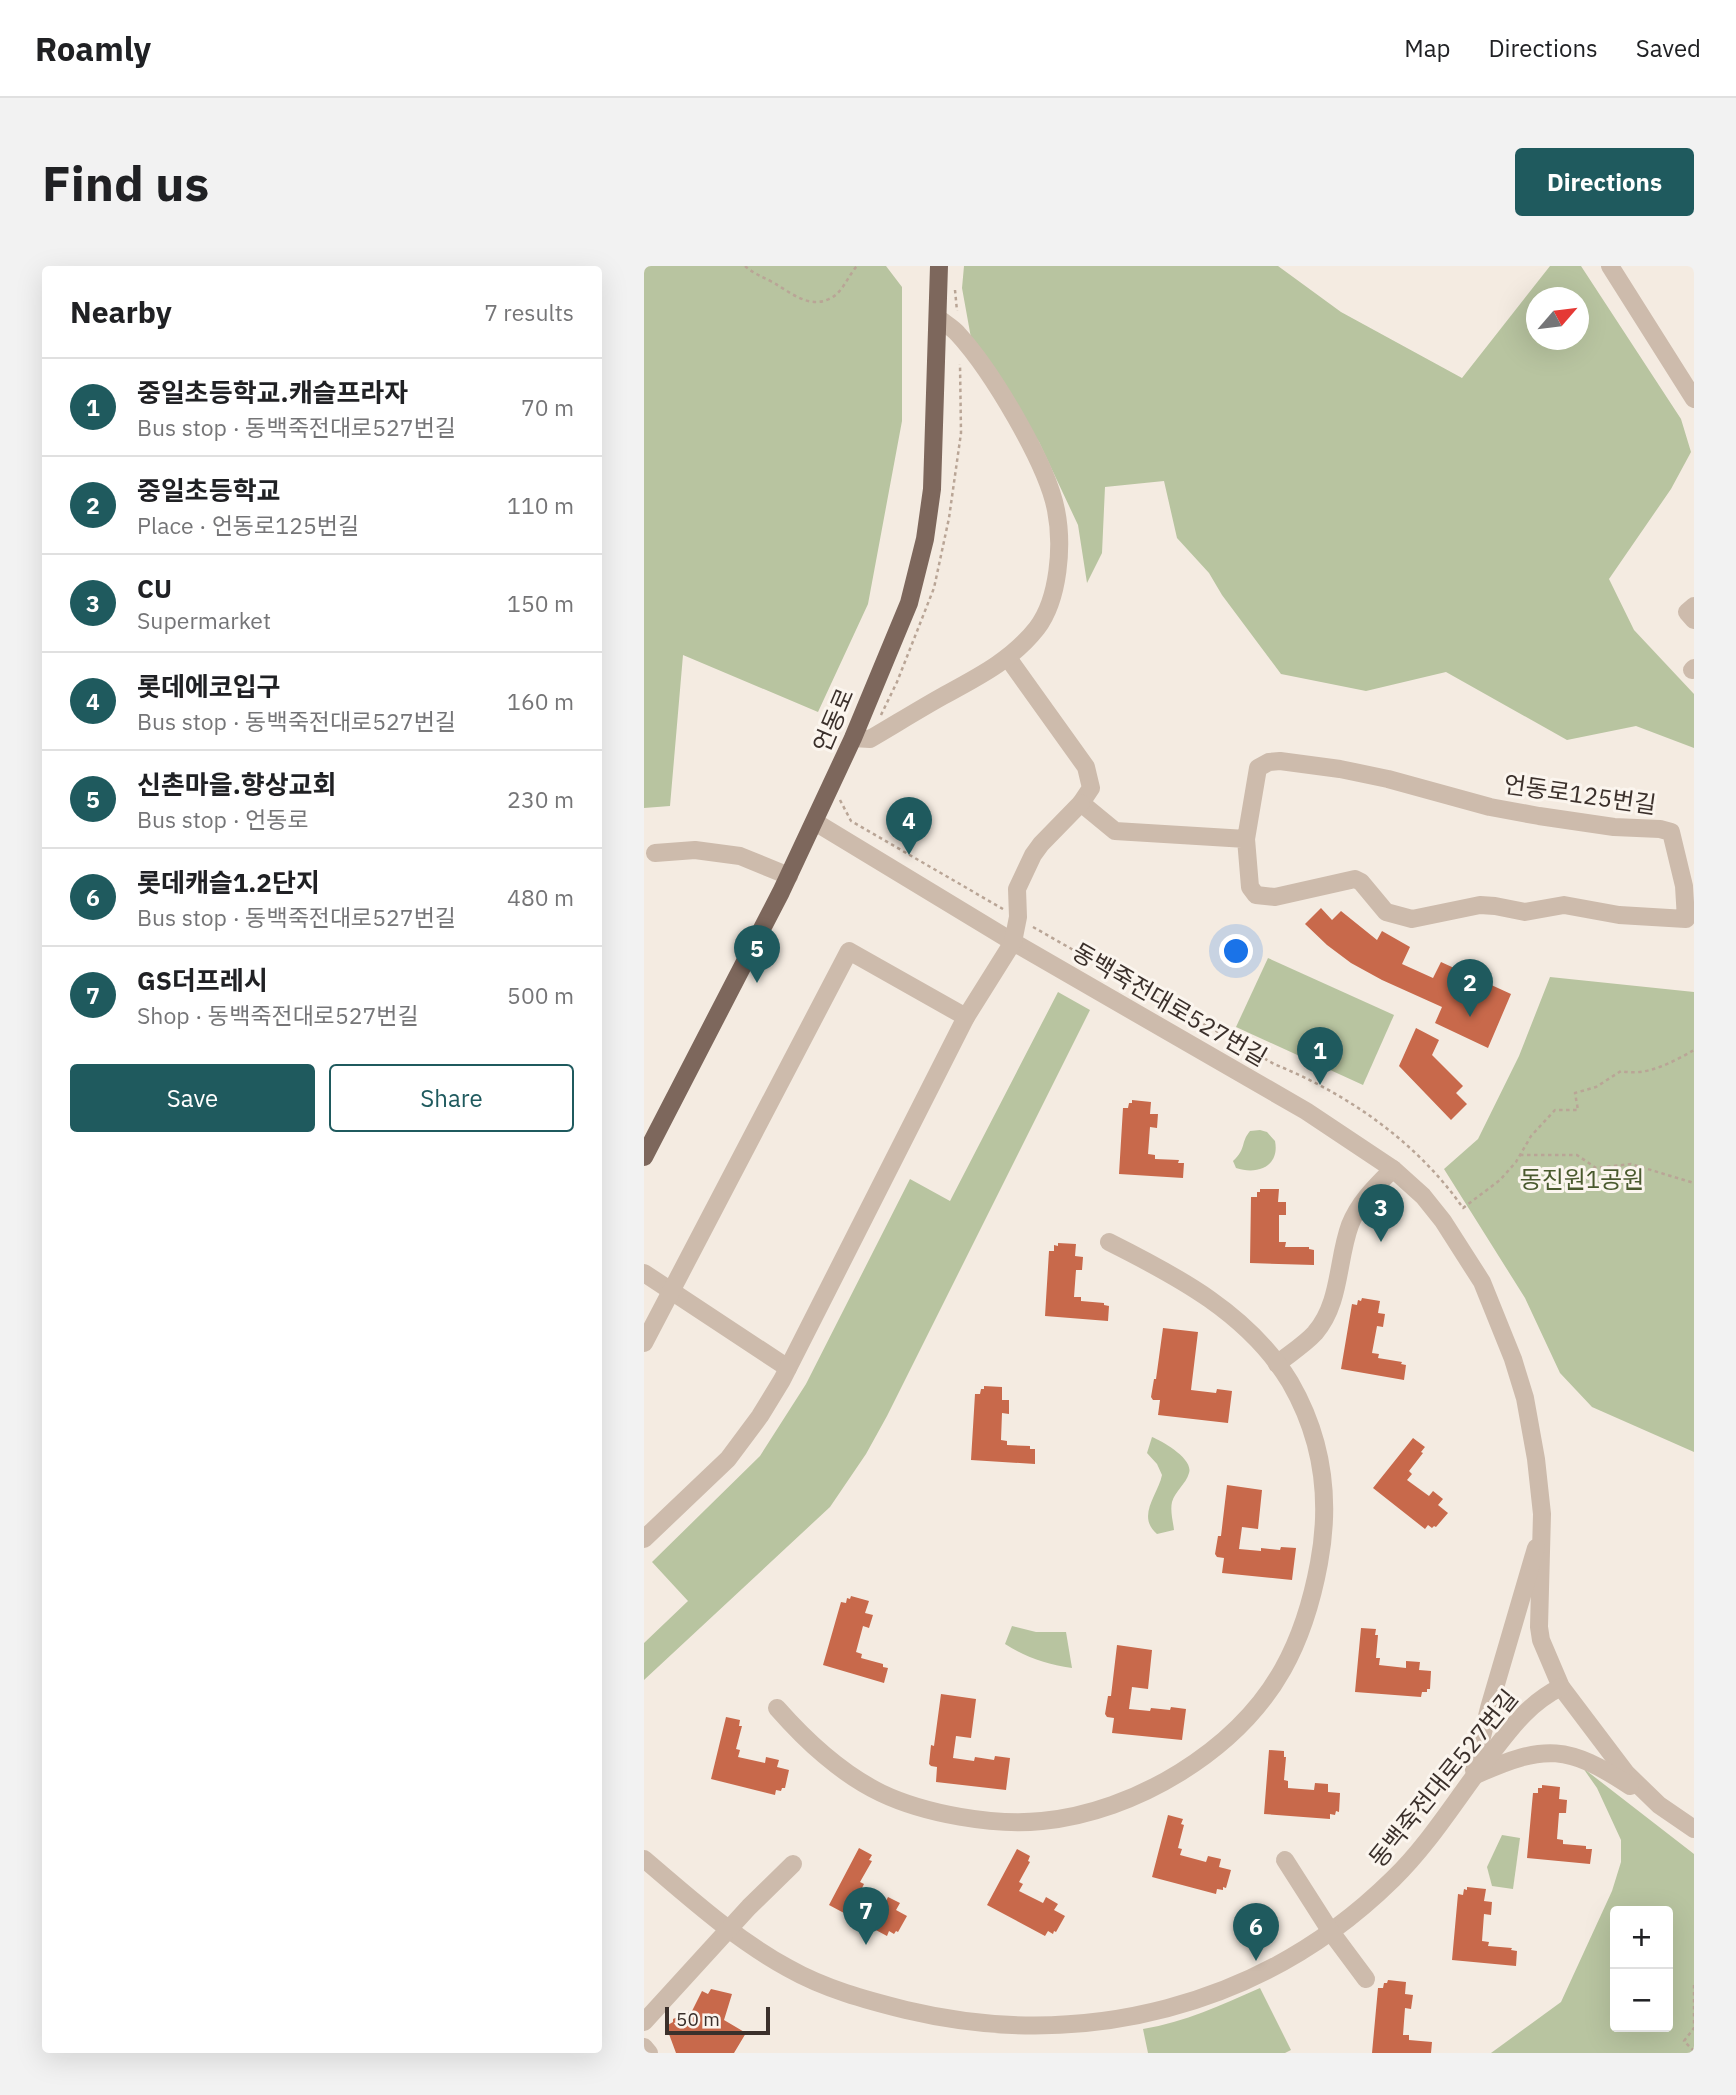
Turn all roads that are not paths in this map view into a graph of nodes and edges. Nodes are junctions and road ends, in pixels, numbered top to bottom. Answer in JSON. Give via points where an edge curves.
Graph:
{"nodes":[{"id":1,"x":939,"y":266,"type":"edge"},
{"id":2,"x":1609,"y":266,"type":"edge"},
{"id":3,"x":938,"y":318,"type":"junction"},
{"id":4,"x":1694,"y":400,"type":"edge"},
{"id":5,"x":1694,"y":606,"type":"edge"},
{"id":6,"x":1694,"y":620,"type":"edge"},
{"id":7,"x":1008,"y":658,"type":"junction"},
{"id":8,"x":853,"y":738,"type":"junction"},
{"id":9,"x":1081,"y":803,"type":"junction"},
{"id":10,"x":815,"y":822,"type":"junction"},
{"id":11,"x":1246,"y":839,"type":"junction"},
{"id":12,"x":655,"y":853,"type":"dead end"},
{"id":13,"x":789,"y":876,"type":"junction"},
{"id":14,"x":1013,"y":942,"type":"junction"},
{"id":15,"x":966,"y":1017,"type":"junction"},
{"id":16,"x":644,"y":1157,"type":"edge"},
{"id":17,"x":1394,"y":1169,"type":"junction"},
{"id":18,"x":1109,"y":1242,"type":"dead end"},
{"id":19,"x":644,"y":1273,"type":"edge"},
{"id":20,"x":673,"y":1290,"type":"junction"},
{"id":21,"x":644,"y":1343,"type":"edge"},
{"id":22,"x":1277,"y":1364,"type":"junction"},
{"id":23,"x":788,"y":1368,"type":"junction"},
{"id":24,"x":1542,"y":1528,"type":"junction"},
{"id":25,"x":644,"y":1539,"type":"edge"},
{"id":26,"x":1561,"y":1687,"type":"junction"},
{"id":27,"x":777,"y":1708,"type":"dead end"},
{"id":28,"x":1472,"y":1777,"type":"junction"},
{"id":29,"x":1659,"y":1805,"type":"junction"},
{"id":30,"x":1694,"y":1829,"type":"edge"},
{"id":31,"x":644,"y":1859,"type":"edge"},
{"id":32,"x":1285,"y":1860,"type":"dead end"},
{"id":33,"x":793,"y":1864,"type":"dead end"},
{"id":34,"x":730,"y":1930,"type":"junction"},
{"id":35,"x":1331,"y":1932,"type":"junction"},
{"id":36,"x":1366,"y":1979,"type":"dead end"},
{"id":37,"x":644,"y":2022,"type":"edge"},
{"id":38,"x":644,"y":2048,"type":"edge"},
{"id":39,"x":649,"y":2053,"type":"edge"}],
"edges":[{"from":1,"to":3,"type":"main road","name":"언동로"},
{"from":2,"to":4,"type":"street"},
{"from":3,"to":7,"type":"street","via":[[958,333],[1009,409],[1041,468],[1055,508],[1058,542],[1052,599],[1039,625]]},
{"from":3,"to":8,"type":"main road","name":"언동로","via":[[932,489],[925,539],[909,603]]},
{"from":5,"to":6,"type":"street","via":[[1687,612]]},
{"from":7,"to":8,"type":"street","via":[[870,739]]},
{"from":7,"to":9,"type":"street","via":[[1086,767],[1091,789]]},
{"from":8,"to":10,"type":"main road","name":"언동로"},
{"from":9,"to":11,"type":"street","via":[[1115,831]]},
{"from":9,"to":14,"type":"street","via":[[1033,855],[1017,890]]},
{"from":10,"to":13,"type":"main road","name":"언동로"},
{"from":10,"to":14,"type":"street","name":"동백죽전대로527번길"},
{"from":11,"to":11,"type":"street","name":"언동로125번길","via":[[1250,887],[1256,895],[1275,897],[1354,879],[1386,912],[1412,919],[1480,905],[1525,912],[1564,905],[1619,915],[1686,919],[1671,832],[1490,807],[1361,773],[1293,762],[1269,762],[1258,768]]},
{"from":12,"to":13,"type":"street","via":[[695,849],[740,856]]},
{"from":13,"to":16,"type":"main road","name":"언동로"},
{"from":14,"to":15,"type":"street"},
{"from":14,"to":17,"type":"street","name":"동백죽전대로527번길","via":[[1306,1111]]},
{"from":15,"to":20,"type":"street","via":[[849,951]]},
{"from":15,"to":23,"type":"street"},
{"from":17,"to":22,"type":"street","via":[[1354,1216],[1335,1296],[1323,1321]]},
{"from":17,"to":24,"type":"street","name":"동백죽전대로527번길","via":[[1443,1221],[1497,1315],[1525,1398]]},
{"from":18,"to":22,"type":"street","via":[[1195,1288],[1248,1332]]},
{"from":19,"to":20,"type":"street"},
{"from":20,"to":21,"type":"street"},
{"from":20,"to":23,"type":"street"},
{"from":22,"to":27,"type":"street","via":[[1307,1417],[1324,1478],[1322,1547],[1313,1595],[1282,1671],[1246,1718],[1195,1765],[1117,1802],[1061,1819],[1017,1822],[970,1817],[901,1801],[862,1783],[819,1751]]},
{"from":23,"to":25,"type":"street","via":[[727,1459]]},
{"from":24,"to":26,"type":"street","name":"동백죽전대로527번길","via":[[1539,1627]]},
{"from":24,"to":28,"type":"street"},
{"from":26,"to":28,"type":"street","name":"동백죽전대로527번길","via":[[1530,1706]]},
{"from":26,"to":29,"type":"street","name":"동백죽전대로527번길","via":[[1626,1773]]},
{"from":28,"to":29,"type":"street","via":[[1515,1758],[1560,1753],[1601,1767]]},
{"from":28,"to":35,"type":"street","name":"동백죽전대로527번길","via":[[1420,1851],[1367,1904]]},
{"from":29,"to":30,"type":"street","name":"동백죽전대로527번길"},
{"from":31,"to":34,"type":"street","name":"동백죽전대로527번길"},
{"from":32,"to":35,"type":"street"},
{"from":33,"to":34,"type":"street"},
{"from":34,"to":35,"type":"street","name":"동백죽전대로527번길","via":[[789,1969],[841,1992],[943,2018],[1021,2025],[1111,2020],[1196,2001],[1247,1981]]},
{"from":34,"to":37,"type":"street"},
{"from":35,"to":36,"type":"street"},
{"from":38,"to":39,"type":"street"}]}
